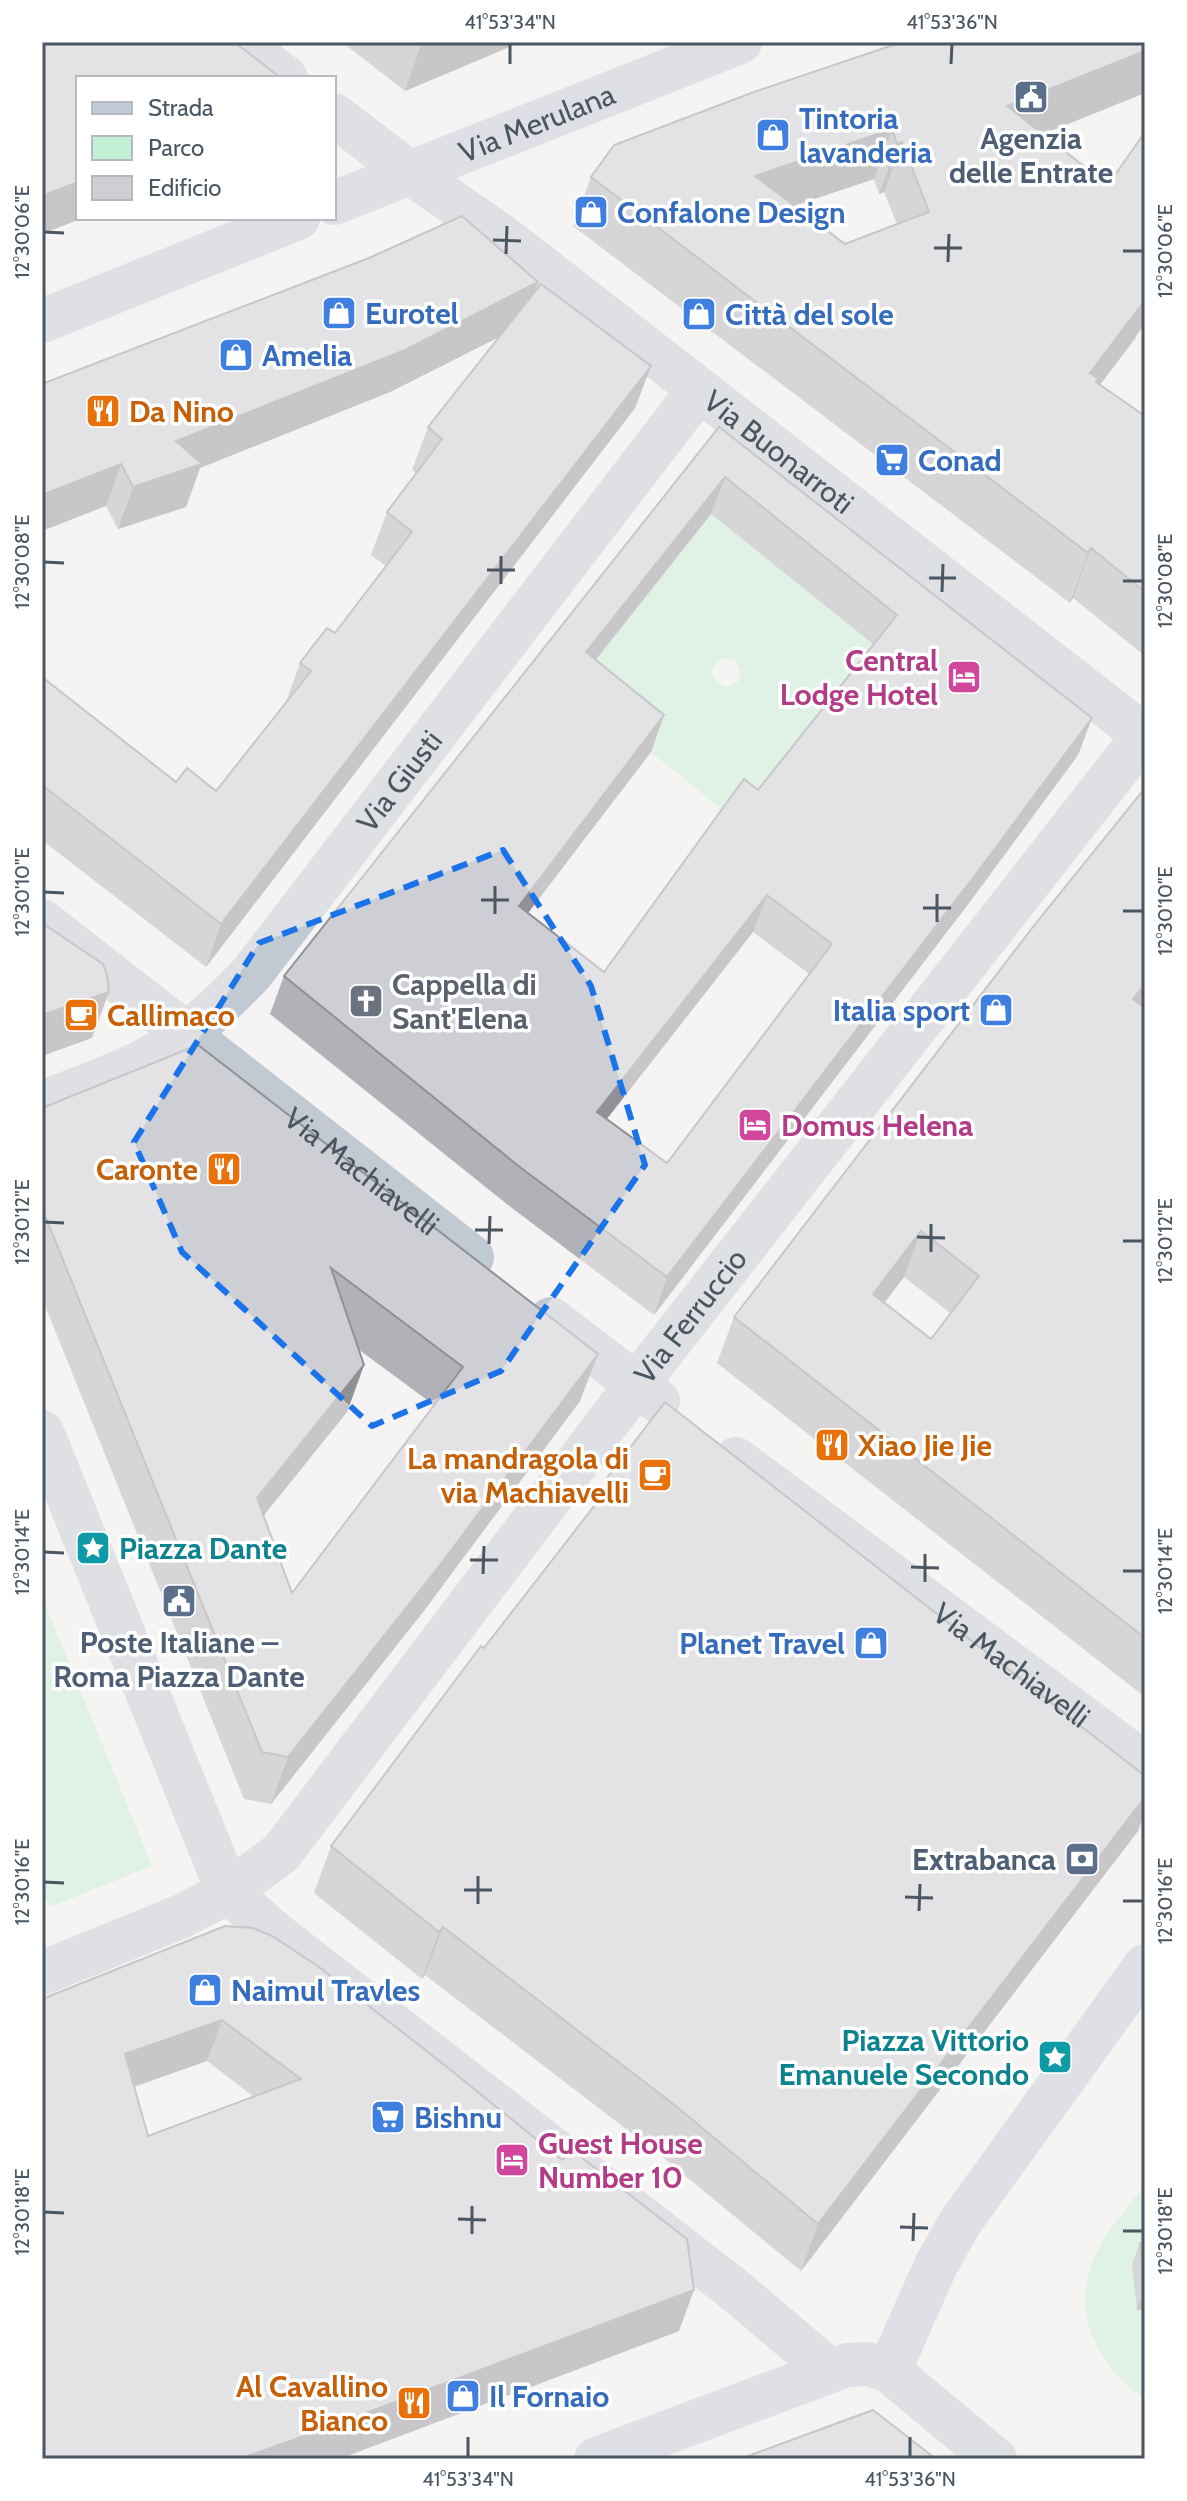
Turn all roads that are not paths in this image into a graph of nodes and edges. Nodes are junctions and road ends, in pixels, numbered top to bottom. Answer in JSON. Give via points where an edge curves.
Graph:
{"nodes":[{"id":1,"x":239,"y":42,"type":"edge"},
{"id":2,"x":740,"y":42,"type":"edge"},
{"id":3,"x":283,"y":76,"type":"edge"},
{"id":4,"x":336,"y":117,"type":"edge"},
{"id":5,"x":410,"y":173,"type":"junction"},
{"id":6,"x":336,"y":202,"type":"edge"},
{"id":7,"x":293,"y":220,"type":"edge"},
{"id":8,"x":42,"y":321,"type":"edge"},
{"id":9,"x":698,"y":391,"type":"junction"},
{"id":10,"x":1145,"y":735,"type":"edge"},
{"id":11,"x":42,"y":921,"type":"edge"},
{"id":12,"x":188,"y":1034,"type":"junction"},
{"id":13,"x":42,"y":1103,"type":"edge"},
{"id":14,"x":636,"y":1385,"type":"junction"},
{"id":15,"x":42,"y":1432,"type":"edge"},
{"id":16,"x":1145,"y":1764,"type":"edge"},
{"id":17,"x":228,"y":1892,"type":"junction"},
{"id":18,"x":1145,"y":1966,"type":"edge"},
{"id":19,"x":42,"y":1973,"type":"edge"},
{"id":20,"x":830,"y":2371,"type":"junction"},
{"id":21,"x":889,"y":2371,"type":"junction"},
{"id":22,"x":596,"y":2459,"type":"edge"},
{"id":23,"x":995,"y":2459,"type":"edge"}],
"edges":[{"from":1,"to":3,"type":"street"},
{"from":2,"to":5,"type":"main road","name":"Via Merulana"},
{"from":4,"to":5,"type":"street","name":"Via Buonarroti"},
{"from":5,"to":6,"type":"main road","name":"Via Merulana"},
{"from":5,"to":9,"type":"street","name":"Via Buonarroti","via":[[503,237]]},
{"from":7,"to":8,"type":"main road"},
{"from":9,"to":10,"type":"street","name":"Via Buonarroti"},
{"from":9,"to":12,"type":"street","name":"Via Giusti","via":[[274,946],[226,1001]]},
{"from":10,"to":14,"type":"street","name":"Via Ferruccio"},
{"from":11,"to":12,"type":"street","name":"Via Machiavelli"},
{"from":12,"to":13,"type":"street","name":"Via Giusti","via":[[148,1059]]},
{"from":12,"to":14,"type":"street","name":"Via Machiavelli"},
{"from":14,"to":16,"type":"street","name":"Via Machiavelli"},
{"from":14,"to":17,"type":"street","name":"Via Ferruccio","via":[[281,1853]]},
{"from":15,"to":17,"type":"street"},
{"from":17,"to":19,"type":"street"},
{"from":17,"to":20,"type":"street","via":[[736,2291]]},
{"from":18,"to":21,"type":"main road","via":[[961,2221]]},
{"from":20,"to":21,"type":"main road","via":[[868,2364]]},
{"from":20,"to":22,"type":"main road"},
{"from":21,"to":23,"type":"street"}]}
